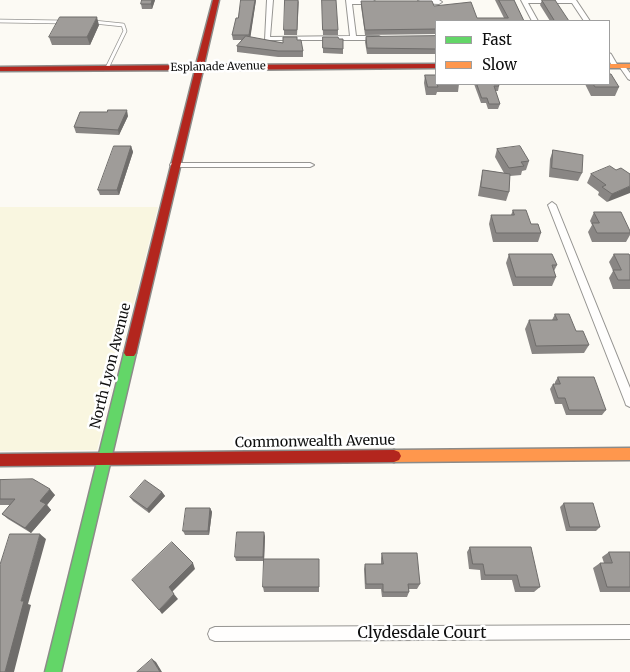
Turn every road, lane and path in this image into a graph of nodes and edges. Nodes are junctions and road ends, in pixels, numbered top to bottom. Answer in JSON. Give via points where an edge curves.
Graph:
{"nodes":[{"id":1,"x":216,"y":0,"type":"edge"},
{"id":2,"x":270,"y":0,"type":"edge"},
{"id":3,"x":349,"y":1,"type":"edge"},
{"id":4,"x":524,"y":1,"type":"edge"},
{"id":5,"x":574,"y":1,"type":"edge"},
{"id":6,"x":379,"y":2,"type":"edge"},
{"id":7,"x":409,"y":2,"type":"edge"},
{"id":8,"x":439,"y":2,"type":"dead end"},
{"id":9,"x":534,"y":20,"type":"edge"},
{"id":10,"x":586,"y":20,"type":"edge"},
{"id":11,"x":0,"y":21,"type":"edge"},
{"id":12,"x":69,"y":22,"type":"edge"},
{"id":13,"x":88,"y":22,"type":"edge"},
{"id":14,"x":353,"y":38,"type":"junction"},
{"id":15,"x":390,"y":38,"type":"edge"},
{"id":16,"x":610,"y":56,"type":"edge"},
{"id":17,"x":435,"y":66,"type":"edge"},
{"id":18,"x":619,"y":66,"type":"edge"},
{"id":19,"x":198,"y":67,"type":"junction"},
{"id":20,"x":107,"y":68,"type":"junction"},
{"id":21,"x":0,"y":69,"type":"edge"},
{"id":22,"x":630,"y":78,"type":"edge"},
{"id":23,"x":174,"y":165,"type":"junction"},
{"id":24,"x":310,"y":166,"type":"dead end"},
{"id":25,"x":552,"y":205,"type":"dead end"},
{"id":26,"x":630,"y":402,"type":"edge"},
{"id":27,"x":630,"y":454,"type":"edge"},
{"id":28,"x":0,"y":460,"type":"edge"},
{"id":29,"x":103,"y":460,"type":"junction"},
{"id":30,"x":630,"y":632,"type":"edge"},
{"id":31,"x":215,"y":634,"type":"dead end"},
{"id":32,"x":53,"y":672,"type":"edge"}],
"edges":[{"from":1,"to":19,"type":"street","name":"North Lyon Avenue"},
{"from":2,"to":14,"type":"street","via":[[267,38]]},
{"from":3,"to":6,"type":"street"},
{"from":3,"to":14,"type":"street"},
{"from":4,"to":5,"type":"street"},
{"from":4,"to":9,"type":"street"},
{"from":5,"to":10,"type":"street"},
{"from":7,"to":8,"type":"street"},
{"from":11,"to":12,"type":"lane"},
{"from":13,"to":20,"type":"lane","via":[[124,25]]},
{"from":14,"to":15,"type":"street"},
{"from":16,"to":18,"type":"street"},
{"from":17,"to":19,"type":"street","name":"Esplanade Avenue"},
{"from":18,"to":22,"type":"street"},
{"from":19,"to":20,"type":"street","name":"Esplanade Avenue"},
{"from":19,"to":23,"type":"street","name":"North Lyon Avenue"},
{"from":20,"to":21,"type":"street","name":"Esplanade Avenue"},
{"from":23,"to":24,"type":"street"},
{"from":23,"to":29,"type":"street","name":"North Lyon Avenue"},
{"from":25,"to":26,"type":"street"},
{"from":27,"to":29,"type":"street","name":"Commonwealth Avenue"},
{"from":28,"to":29,"type":"street","name":"Commonwealth Avenue"},
{"from":29,"to":32,"type":"street","name":"North Lyon Avenue"},
{"from":30,"to":31,"type":"street","name":"Clydesdale Court"}]}
